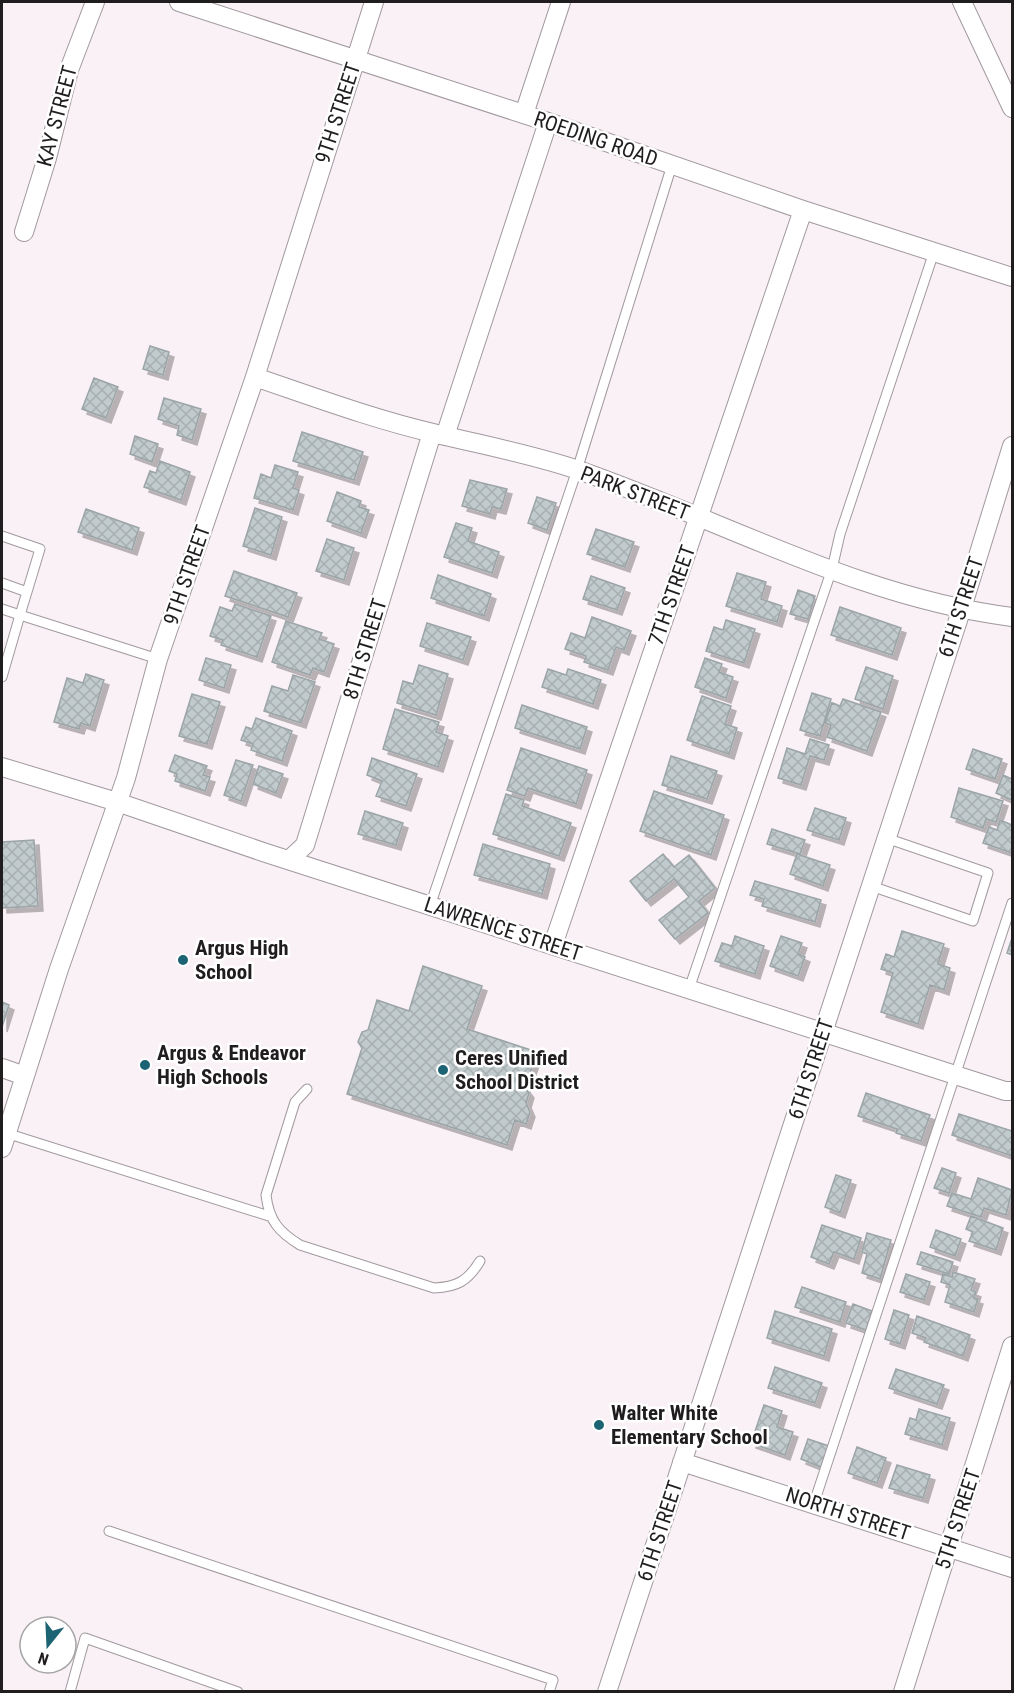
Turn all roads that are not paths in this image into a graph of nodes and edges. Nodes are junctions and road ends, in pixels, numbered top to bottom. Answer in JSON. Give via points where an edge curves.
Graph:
{"nodes":[{"id":1,"x":95,"y":2,"type":"edge"},
{"id":2,"x":179,"y":2,"type":"edge"},
{"id":3,"x":374,"y":2,"type":"edge"},
{"id":4,"x":561,"y":2,"type":"edge"},
{"id":5,"x":962,"y":2,"type":"edge"},
{"id":6,"x":355,"y":60,"type":"junction"},
{"id":7,"x":1012,"y":108,"type":"edge"},
{"id":8,"x":524,"y":114,"type":"junction"},
{"id":9,"x":548,"y":122,"type":"junction"},
{"id":10,"x":672,"y":165,"type":"junction"},
{"id":11,"x":802,"y":210,"type":"junction"},
{"id":12,"x":24,"y":232,"type":"dead end"},
{"id":13,"x":934,"y":252,"type":"junction"},
{"id":14,"x":1012,"y":277,"type":"edge"},
{"id":15,"x":255,"y":378,"type":"junction"},
{"id":16,"x":438,"y":434,"type":"junction"},
{"id":17,"x":1012,"y":446,"type":"edge"},
{"id":18,"x":576,"y":470,"type":"junction"},
{"id":19,"x":698,"y":517,"type":"junction"},
{"id":20,"x":2,"y":536,"type":"edge"},
{"id":21,"x":832,"y":569,"type":"junction"},
{"id":22,"x":2,"y":583,"type":"edge"},
{"id":23,"x":27,"y":592,"type":"junction"},
{"id":24,"x":962,"y":608,"type":"junction"},
{"id":25,"x":2,"y":609,"type":"edge"},
{"id":26,"x":20,"y":615,"type":"junction"},
{"id":27,"x":1012,"y":617,"type":"edge"},
{"id":28,"x":158,"y":659,"type":"junction"},
{"id":29,"x":2,"y":677,"type":"edge"},
{"id":30,"x":2,"y":767,"type":"edge"},
{"id":31,"x":117,"y":802,"type":"junction"},
{"id":32,"x":886,"y":838,"type":"junction"},
{"id":33,"x":289,"y":860,"type":"junction"},
{"id":34,"x":871,"y":886,"type":"junction"},
{"id":35,"x":1012,"y":903,"type":"edge"},
{"id":36,"x":430,"y":906,"type":"junction"},
{"id":37,"x":553,"y":945,"type":"junction"},
{"id":38,"x":689,"y":989,"type":"junction"},
{"id":39,"x":823,"y":1032,"type":"junction"},
{"id":40,"x":2,"y":1068,"type":"edge"},
{"id":41,"x":954,"y":1074,"type":"junction"},
{"id":42,"x":25,"y":1076,"type":"junction"},
{"id":43,"x":308,"y":1089,"type":"dead end"},
{"id":44,"x":1010,"y":1093,"type":"edge"},
{"id":45,"x":4,"y":1141,"type":"edge"},
{"id":46,"x":272,"y":1217,"type":"junction"},
{"id":47,"x":480,"y":1261,"type":"dead end"},
{"id":48,"x":1012,"y":1346,"type":"edge"},
{"id":49,"x":682,"y":1462,"type":"junction"},
{"id":50,"x":814,"y":1503,"type":"junction"},
{"id":51,"x":110,"y":1532,"type":"dead end"},
{"id":52,"x":949,"y":1547,"type":"junction"},
{"id":53,"x":1012,"y":1568,"type":"edge"},
{"id":54,"x":70,"y":1692,"type":"edge"},
{"id":55,"x":238,"y":1692,"type":"edge"},
{"id":56,"x":549,"y":1692,"type":"edge"},
{"id":57,"x":607,"y":1692,"type":"edge"},
{"id":58,"x":903,"y":1692,"type":"edge"}],
"edges":[{"from":1,"to":12,"type":"street","name":"KAY STREET","via":[[69,70]]},
{"from":2,"to":6,"type":"street","name":"ROEDING ROAD"},
{"from":3,"to":6,"type":"street","name":"9TH STREET"},
{"from":4,"to":8,"type":"street"},
{"from":5,"to":7,"type":"street"},
{"from":6,"to":8,"type":"street","name":"ROEDING ROAD"},
{"from":6,"to":15,"type":"street","name":"9TH STREET"},
{"from":8,"to":9,"type":"street","name":"ROEDING ROAD"},
{"from":9,"to":10,"type":"street","name":"ROEDING ROAD"},
{"from":9,"to":16,"type":"street","name":"8TH STREET"},
{"from":10,"to":11,"type":"street","name":"ROEDING ROAD"},
{"from":10,"to":18,"type":"lane"},
{"from":11,"to":13,"type":"street","name":"ROEDING ROAD"},
{"from":11,"to":19,"type":"street","name":"7TH STREET"},
{"from":13,"to":14,"type":"street","name":"ROEDING ROAD"},
{"from":13,"to":21,"type":"lane","via":[[840,534]]},
{"from":15,"to":16,"type":"street","name":"PARK STREET"},
{"from":15,"to":28,"type":"street","name":"9TH STREET"},
{"from":16,"to":18,"type":"street","name":"PARK STREET"},
{"from":16,"to":33,"type":"street","name":"8TH STREET","via":[[305,844]]},
{"from":17,"to":24,"type":"street","name":"6TH STREET"},
{"from":18,"to":19,"type":"street","name":"PARK STREET"},
{"from":18,"to":36,"type":"lane"},
{"from":19,"to":21,"type":"street","name":"PARK STREET"},
{"from":19,"to":37,"type":"street","name":"7TH STREET"},
{"from":20,"to":23,"type":"lane","via":[[39,549]]},
{"from":21,"to":24,"type":"street","name":"PARK STREET"},
{"from":21,"to":38,"type":"lane"},
{"from":22,"to":23,"type":"lane"},
{"from":23,"to":26,"type":"lane"},
{"from":24,"to":27,"type":"street","name":"PARK STREET"},
{"from":24,"to":32,"type":"street","name":"6TH STREET"},
{"from":25,"to":26,"type":"lane"},
{"from":26,"to":28,"type":"lane"},
{"from":26,"to":29,"type":"lane"},
{"from":28,"to":31,"type":"street","name":"9TH STREET"},
{"from":30,"to":31,"type":"street","name":"LAWRENCE STREET"},
{"from":31,"to":33,"type":"street","name":"LAWRENCE STREET"},
{"from":31,"to":42,"type":"street","name":"9TH STREET"},
{"from":32,"to":34,"type":"street","name":"6TH STREET"},
{"from":32,"to":34,"type":"lane","via":[[988,873],[973,921]]},
{"from":33,"to":36,"type":"street","name":"LAWRENCE STREET"},
{"from":34,"to":39,"type":"street","name":"6TH STREET"},
{"from":35,"to":41,"type":"lane"},
{"from":36,"to":37,"type":"street","name":"LAWRENCE STREET"},
{"from":37,"to":38,"type":"street","name":"LAWRENCE STREET"},
{"from":38,"to":39,"type":"street","name":"LAWRENCE STREET"},
{"from":39,"to":41,"type":"street","name":"LAWRENCE STREET"},
{"from":39,"to":49,"type":"street","name":"6TH STREET"},
{"from":40,"to":42,"type":"street"},
{"from":41,"to":44,"type":"street","name":"LAWRENCE STREET"},
{"from":41,"to":50,"type":"lane"},
{"from":42,"to":45,"type":"street","name":"9TH STREET"},
{"from":43,"to":46,"type":"lane","via":[[295,1102],[266,1196]]},
{"from":45,"to":46,"type":"lane"},
{"from":46,"to":47,"type":"lane","via":[[286,1236],[300,1245],[434,1288],[460,1284],[473,1274]]},
{"from":48,"to":52,"type":"street","name":"5TH STREET"},
{"from":49,"to":50,"type":"street","name":"NORTH STREET"},
{"from":49,"to":57,"type":"street","name":"6TH STREET"},
{"from":50,"to":52,"type":"street","name":"NORTH STREET"},
{"from":51,"to":56,"type":"lane","via":[[553,1680]]},
{"from":52,"to":53,"type":"street","name":"NORTH STREET"},
{"from":52,"to":58,"type":"street","name":"5TH STREET"},
{"from":54,"to":55,"type":"lane","via":[[85,1638]]}]}
